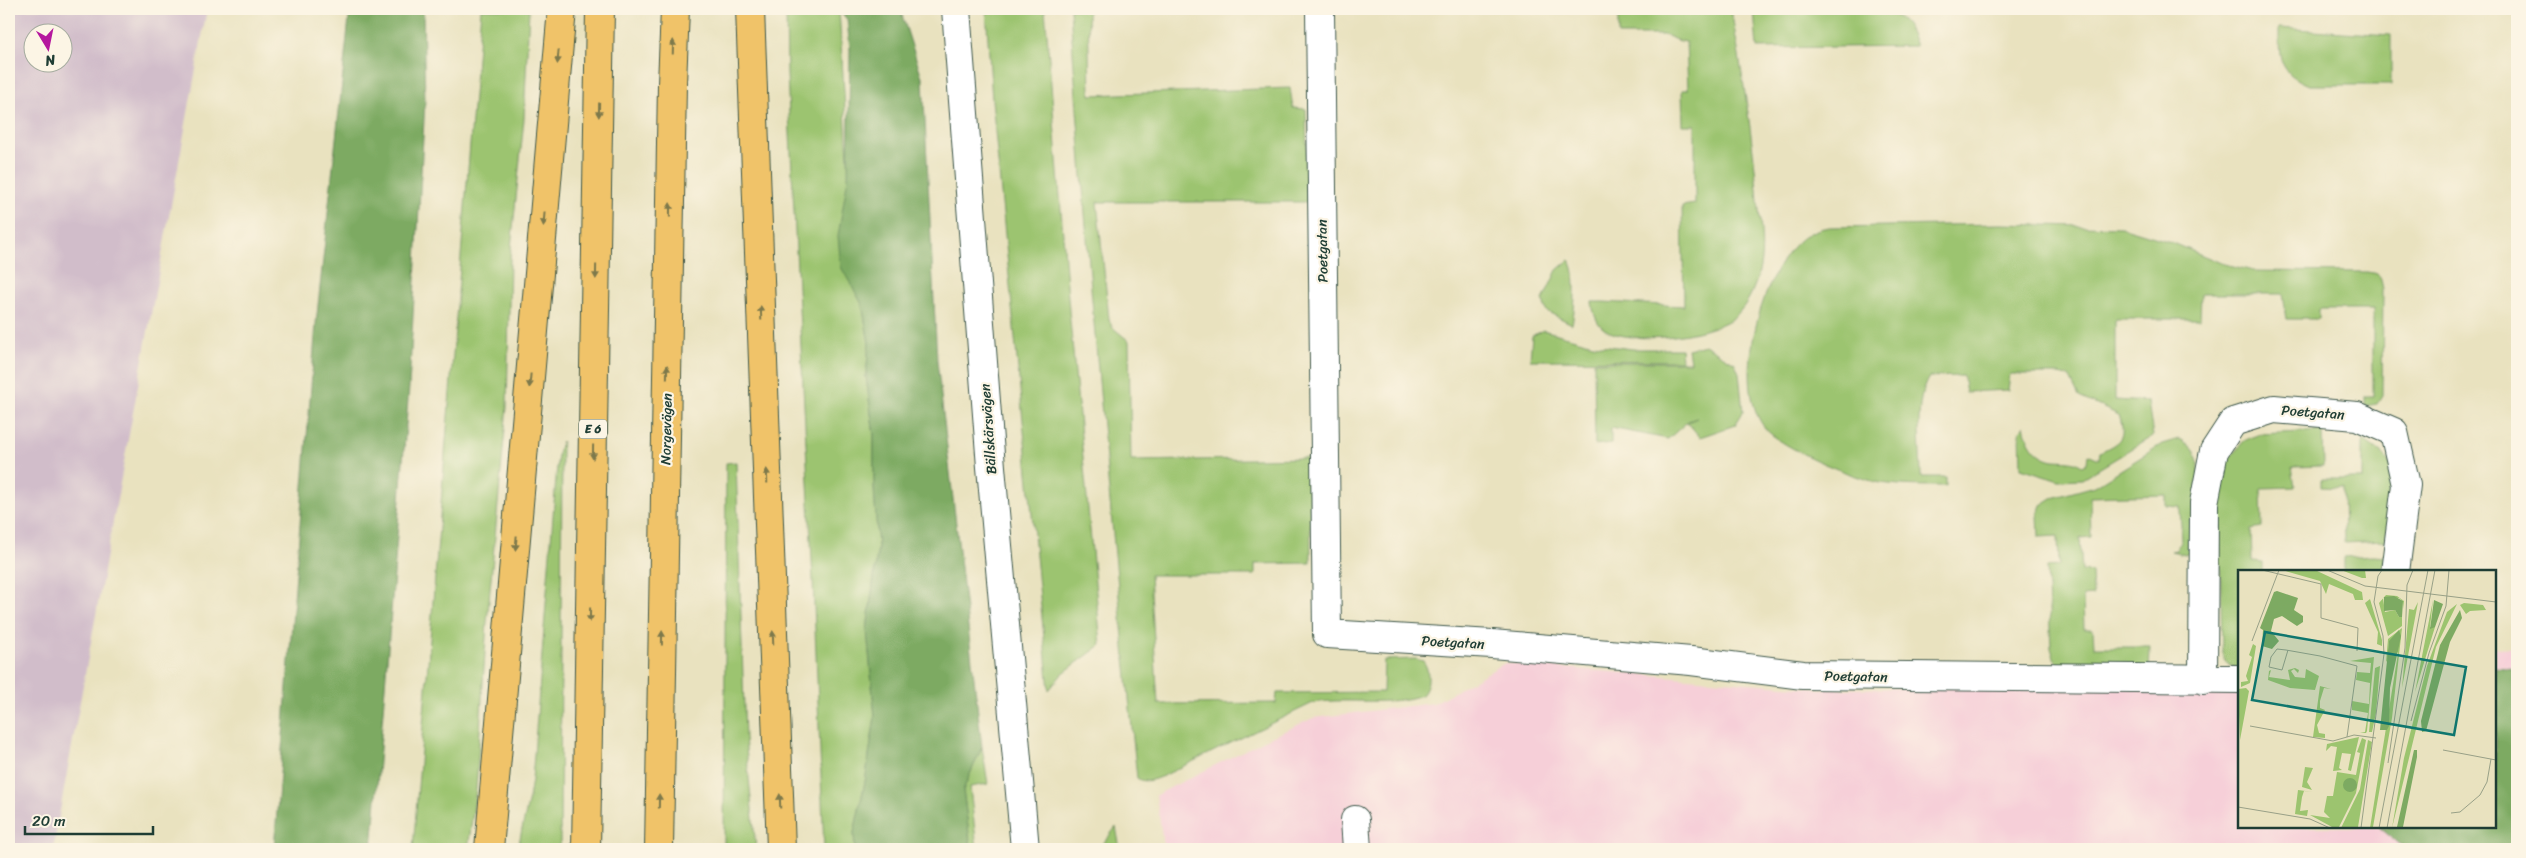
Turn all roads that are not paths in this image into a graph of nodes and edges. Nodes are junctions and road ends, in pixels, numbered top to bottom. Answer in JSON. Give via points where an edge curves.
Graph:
{"nodes":[{"id":1,"x":562,"y":9,"type":"edge"},
{"id":2,"x":600,"y":9,"type":"edge"},
{"id":3,"x":675,"y":9,"type":"edge"},
{"id":4,"x":750,"y":9,"type":"edge"},
{"id":5,"x":956,"y":9,"type":"edge"},
{"id":6,"x":1320,"y":9,"type":"edge"},
{"id":7,"x":2394,"y":570,"type":"edge"},
{"id":8,"x":2238,"y":679,"type":"edge"},
{"id":9,"x":2204,"y":680,"type":"junction"},
{"id":10,"x":1356,"y":820,"type":"dead end"},
{"id":11,"x":489,"y":849,"type":"edge"},
{"id":12,"x":586,"y":849,"type":"edge"},
{"id":13,"x":659,"y":849,"type":"edge"},
{"id":14,"x":782,"y":849,"type":"edge"},
{"id":15,"x":1025,"y":849,"type":"edge"},
{"id":16,"x":1358,"y":849,"type":"edge"}],
"edges":[{"from":1,"to":11,"type":"highway","one_way":true},
{"from":2,"to":12,"type":"highway","number":"E 6","one_way":true},
{"from":13,"to":3,"type":"highway","name":"Norgevägen","one_way":true},
{"from":14,"to":4,"type":"highway","one_way":true},
{"from":5,"to":15,"type":"street","name":"Bällskärsvägen","via":[[989,447]]},
{"from":6,"to":9,"type":"street","name":"Poetgatan","via":[[1327,634],[1681,660],[1803,675]]},
{"from":7,"to":9,"type":"street","name":"Poetgatan","via":[[2406,485],[2394,432],[2357,416],[2274,409],[2233,422],[2214,451],[2204,503]]},
{"from":8,"to":9,"type":"street","name":"Poetgatan"},
{"from":10,"to":16,"type":"street"}]}
